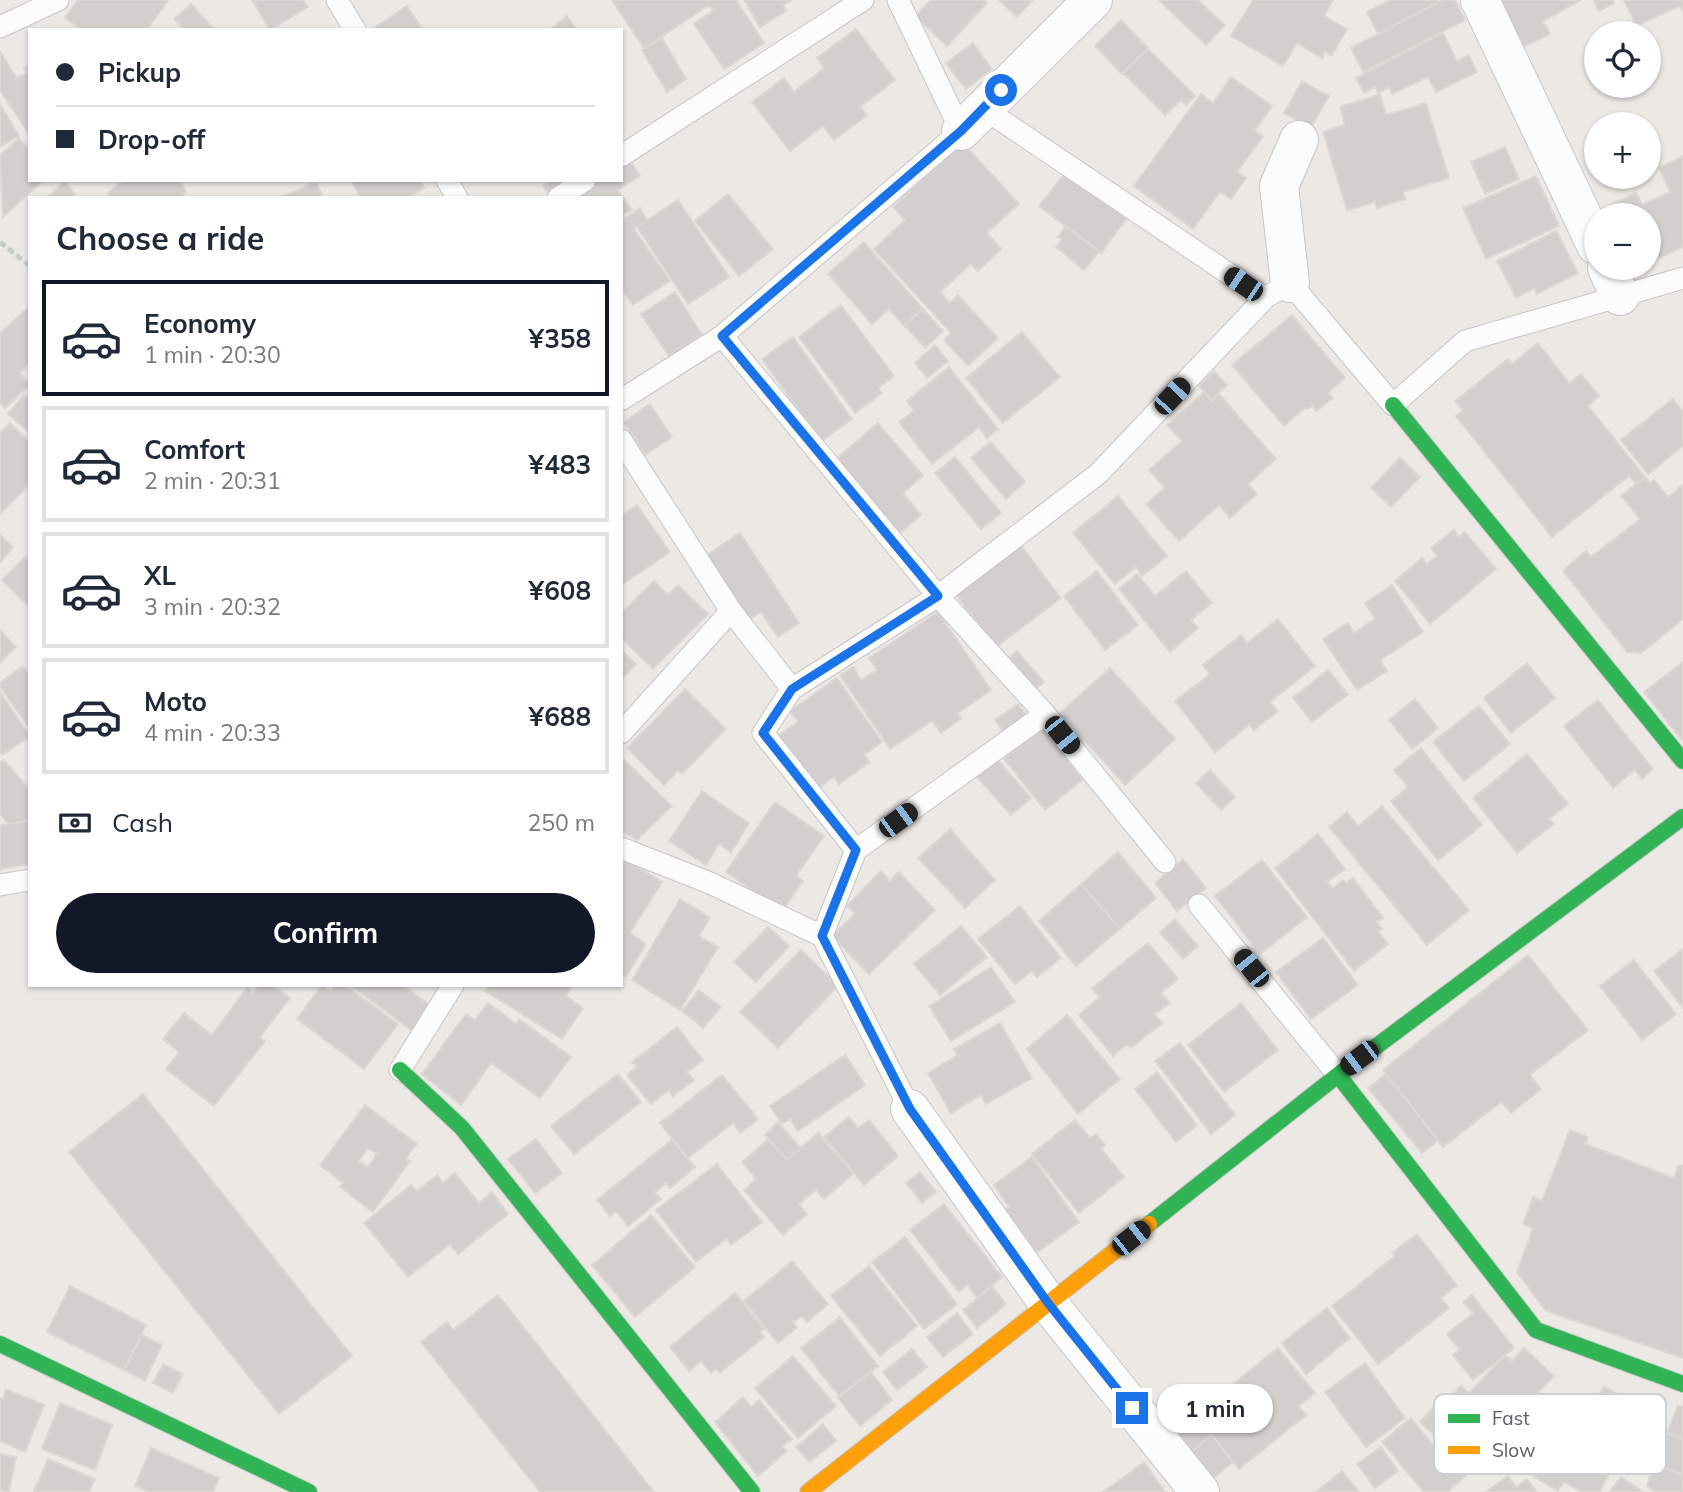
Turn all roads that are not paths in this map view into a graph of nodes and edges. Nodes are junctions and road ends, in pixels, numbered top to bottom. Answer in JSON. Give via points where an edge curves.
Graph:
{"nodes":[{"id":1,"x":58,"y":0,"type":"edge"},
{"id":2,"x":337,"y":0,"type":"edge"},
{"id":3,"x":863,"y":0,"type":"edge"},
{"id":4,"x":898,"y":0,"type":"edge"},
{"id":5,"x":1093,"y":0,"type":"edge"},
{"id":6,"x":1480,"y":0,"type":"edge"},
{"id":7,"x":0,"y":27,"type":"edge"},
{"id":8,"x":354,"y":28,"type":"edge"},
{"id":9,"x":972,"y":120,"type":"junction"},
{"id":10,"x":1299,"y":140,"type":"dead end"},
{"id":11,"x":623,"y":155,"type":"edge"},
{"id":12,"x":582,"y":182,"type":"edge"},
{"id":13,"x":561,"y":196,"type":"edge"},
{"id":14,"x":1584,"y":220,"type":"edge"},
{"id":15,"x":1683,"y":278,"type":"edge"},
{"id":16,"x":1614,"y":282,"type":"edge"},
{"id":17,"x":1278,"y":291,"type":"junction"},
{"id":18,"x":722,"y":336,"type":"junction"},
{"id":19,"x":623,"y":399,"type":"edge"},
{"id":20,"x":1393,"y":405,"type":"junction"},
{"id":21,"x":623,"y":443,"type":"edge"},
{"id":22,"x":938,"y":596,"type":"junction"},
{"id":23,"x":732,"y":611,"type":"junction"},
{"id":24,"x":792,"y":689,"type":"junction"},
{"id":25,"x":1045,"y":714,"type":"junction"},
{"id":26,"x":623,"y":731,"type":"edge"},
{"id":27,"x":1683,"y":761,"type":"edge"},
{"id":28,"x":1683,"y":817,"type":"edge"},
{"id":29,"x":623,"y":849,"type":"edge"},
{"id":30,"x":856,"y":850,"type":"junction"},
{"id":31,"x":1165,"y":862,"type":"dead end"},
{"id":32,"x":28,"y":880,"type":"edge"},
{"id":33,"x":0,"y":885,"type":"edge"},
{"id":34,"x":1199,"y":905,"type":"dead end"},
{"id":35,"x":822,"y":936,"type":"junction"},
{"id":36,"x":447,"y":987,"type":"edge"},
{"id":37,"x":400,"y":1070,"type":"joint"},
{"id":38,"x":1338,"y":1074,"type":"junction"},
{"id":39,"x":910,"y":1109,"type":"joint"},
{"id":40,"x":1048,"y":1303,"type":"junction"},
{"id":41,"x":0,"y":1344,"type":"edge"},
{"id":42,"x":1683,"y":1384,"type":"edge"},
{"id":43,"x":309,"y":1492,"type":"edge"},
{"id":44,"x":751,"y":1492,"type":"edge"},
{"id":45,"x":808,"y":1492,"type":"edge"},
{"id":46,"x":1200,"y":1492,"type":"edge"}],
"edges":[{"from":1,"to":7,"type":"lane"},
{"from":2,"to":8,"type":"lane"},
{"from":3,"to":11,"type":"lane"},
{"from":4,"to":9,"type":"lane"},
{"from":5,"to":9,"type":"street"},
{"from":6,"to":14,"type":"street"},
{"from":9,"to":17,"type":"lane"},
{"from":9,"to":18,"type":"lane"},
{"from":10,"to":17,"type":"street","via":[[1279,186]]},
{"from":12,"to":13,"type":"lane"},
{"from":15,"to":16,"type":"lane"},
{"from":16,"to":20,"type":"lane","via":[[1465,341]]},
{"from":17,"to":20,"type":"lane"},
{"from":17,"to":22,"type":"lane","via":[[1098,474]]},
{"from":18,"to":19,"type":"lane"},
{"from":18,"to":22,"type":"lane"},
{"from":20,"to":27,"type":"street"},
{"from":21,"to":23,"type":"lane"},
{"from":22,"to":24,"type":"lane"},
{"from":22,"to":25,"type":"lane"},
{"from":23,"to":24,"type":"lane"},
{"from":23,"to":26,"type":"lane"},
{"from":24,"to":30,"type":"lane","via":[[763,733]]},
{"from":25,"to":30,"type":"lane"},
{"from":25,"to":31,"type":"lane"},
{"from":28,"to":38,"type":"street"},
{"from":29,"to":35,"type":"lane","via":[[710,883]]},
{"from":30,"to":35,"type":"lane"},
{"from":32,"to":33,"type":"lane"},
{"from":34,"to":38,"type":"lane"},
{"from":35,"to":39,"type":"lane"},
{"from":36,"to":37,"type":"lane"},
{"from":37,"to":44,"type":"street","via":[[462,1128]]},
{"from":38,"to":40,"type":"street"},
{"from":38,"to":42,"type":"street","via":[[1536,1330]]},
{"from":39,"to":40,"type":"street"},
{"from":40,"to":45,"type":"street"},
{"from":40,"to":46,"type":"street"},
{"from":41,"to":43,"type":"street"}]}
